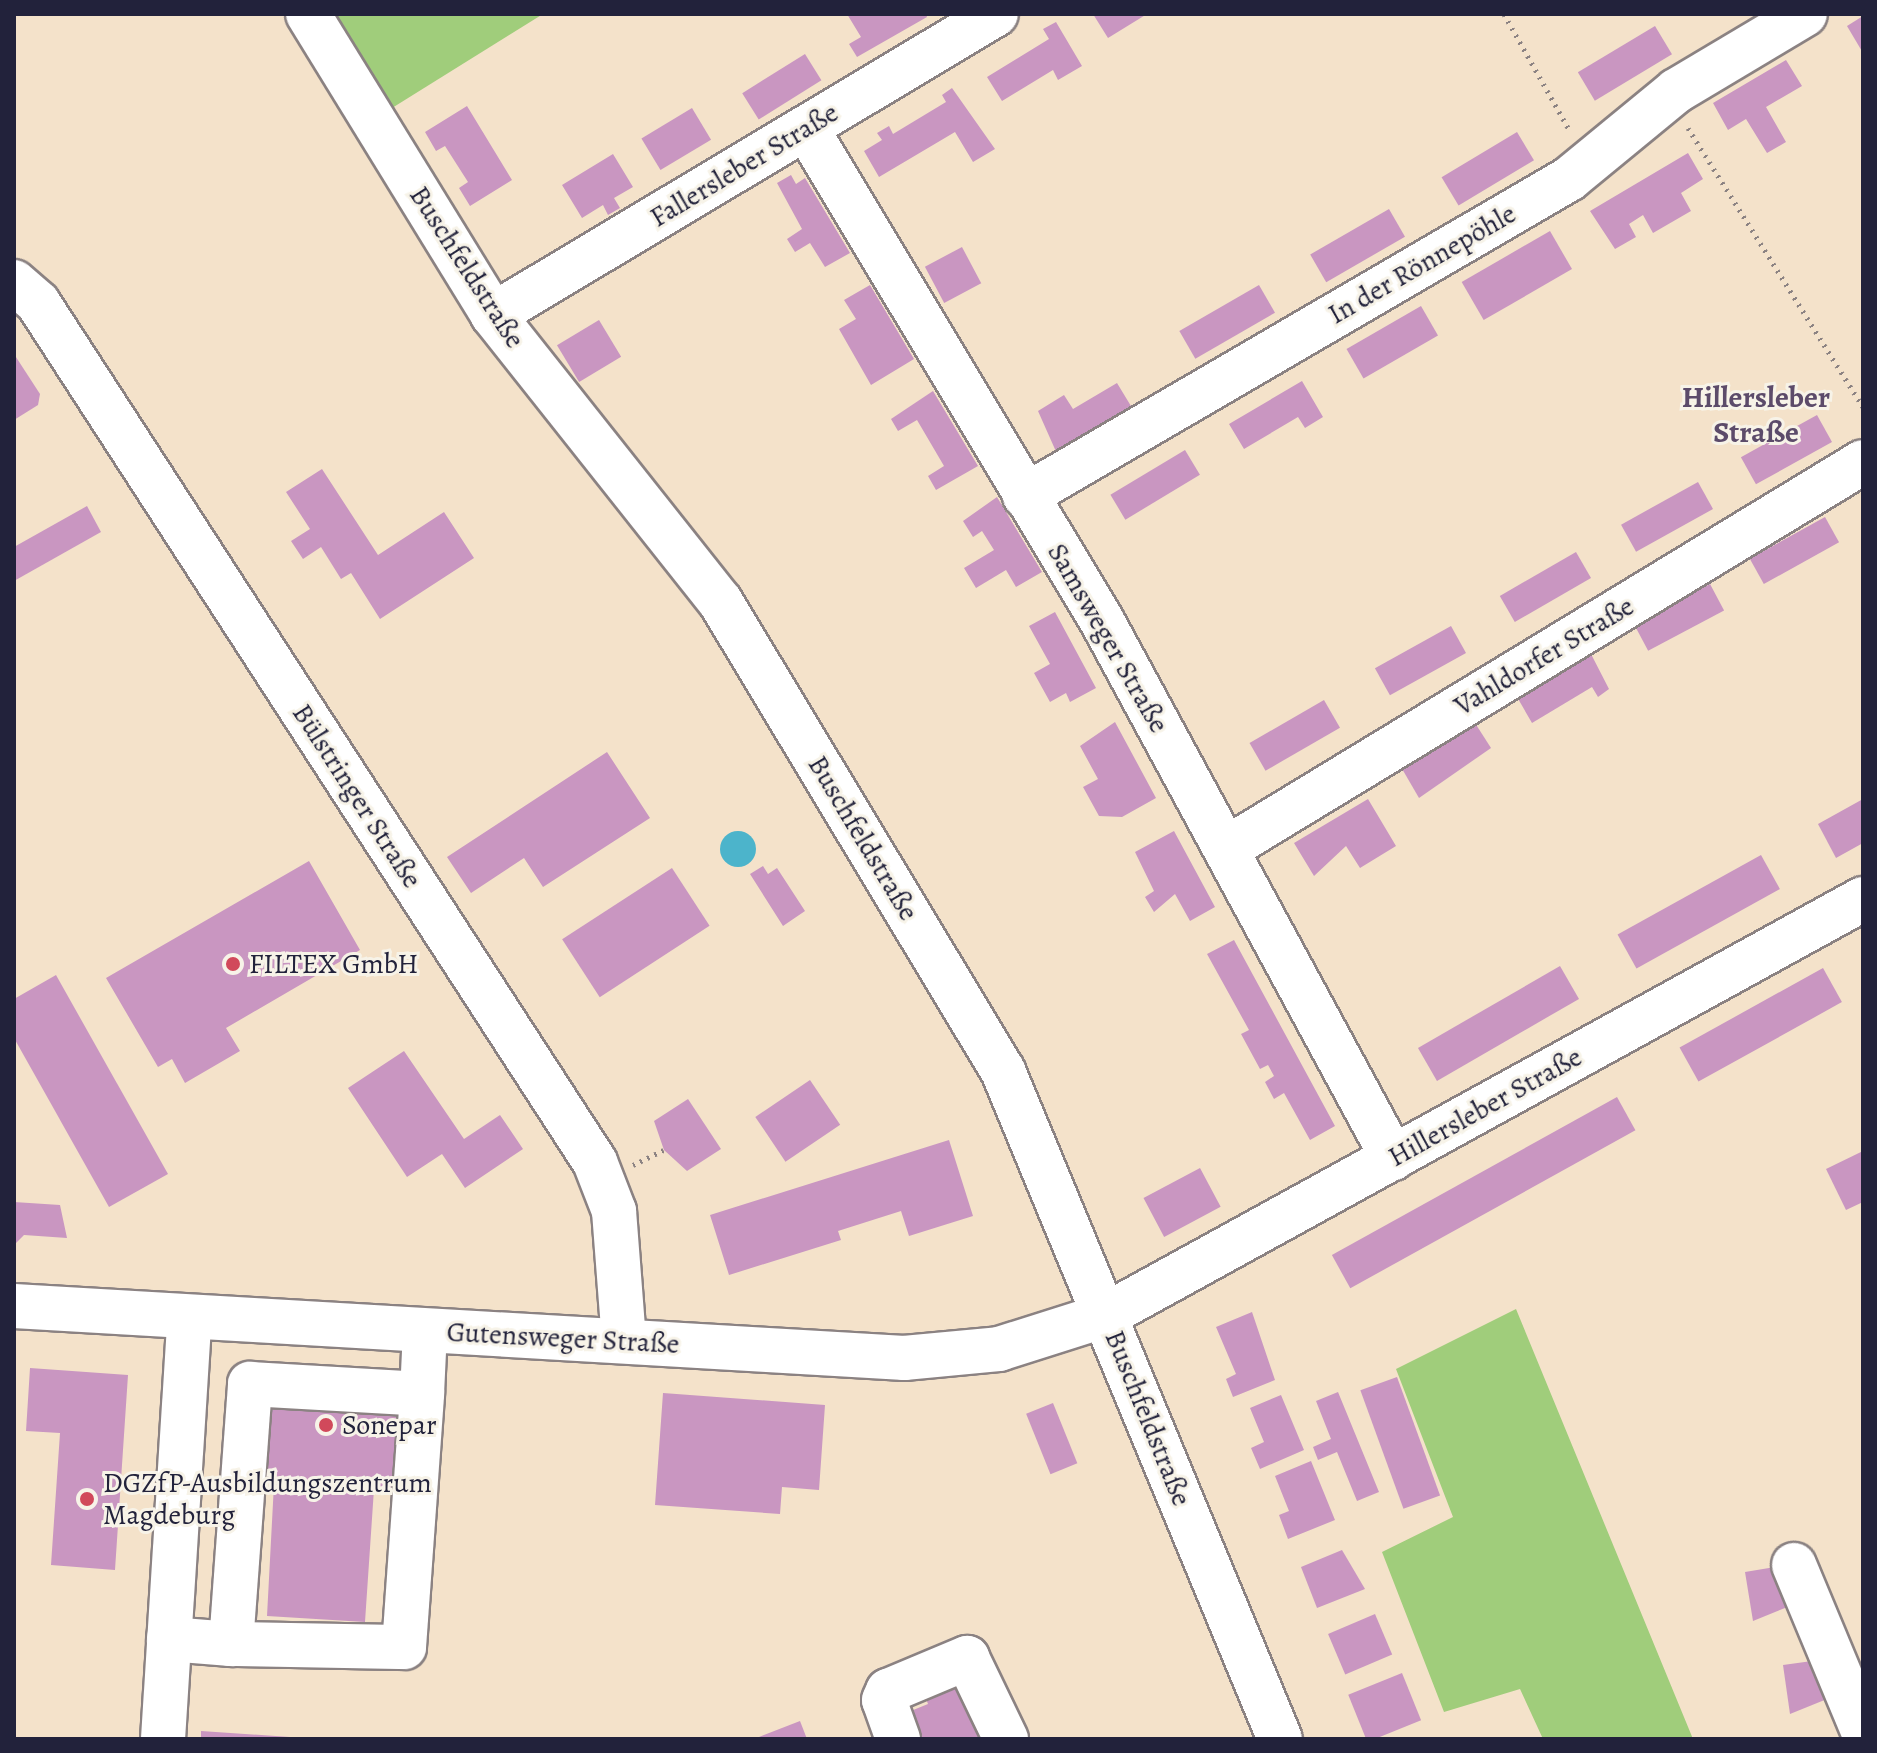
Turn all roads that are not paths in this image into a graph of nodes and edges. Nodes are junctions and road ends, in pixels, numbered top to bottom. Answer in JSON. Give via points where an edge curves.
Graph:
{"nodes":[{"id":1,"x":308,"y":14,"type":"edge"},
{"id":2,"x":996,"y":14,"type":"edge"},
{"id":3,"x":1805,"y":14,"type":"edge"},
{"id":4,"x":806,"y":128,"type":"junction"},
{"id":5,"x":14,"y":282,"type":"edge"},
{"id":6,"x":493,"y":315,"type":"junction"},
{"id":7,"x":1863,"y":462,"type":"edge"},
{"id":8,"x":1025,"y":496,"type":"junction"},
{"id":9,"x":1226,"y":849,"type":"junction"},
{"id":10,"x":1863,"y":899,"type":"edge"},
{"id":11,"x":1393,"y":1158,"type":"junction"},
{"id":12,"x":14,"y":1306,"type":"edge"},
{"id":13,"x":1106,"y":1315,"type":"junction"},
{"id":14,"x":189,"y":1321,"type":"junction"},
{"id":15,"x":425,"y":1331,"type":"junction"},
{"id":16,"x":624,"y":1340,"type":"junction"},
{"id":17,"x":422,"y":1394,"type":"junction"},
{"id":18,"x":1794,"y":1565,"type":"dead end"},
{"id":19,"x":169,"y":1639,"type":"junction"},
{"id":20,"x":231,"y":1644,"type":"junction"},
{"id":21,"x":1863,"y":1731,"type":"edge"},
{"id":22,"x":163,"y":1739,"type":"edge"},
{"id":23,"x":898,"y":1739,"type":"edge"},
{"id":24,"x":1006,"y":1739,"type":"edge"},
{"id":25,"x":1280,"y":1739,"type":"edge"}],
"edges":[{"from":1,"to":6,"type":"street","name":"Buschfeldstraße"},
{"from":2,"to":4,"type":"street","name":"Fallersleber Straße"},
{"from":3,"to":8,"type":"street","name":"In der Rönnepöhle","via":[[1669,97],[1589,164]]},
{"from":4,"to":6,"type":"street","name":"Fallersleber Straße"},
{"from":4,"to":8,"type":"street","name":"Samsweger Straße"},
{"from":5,"to":16,"type":"street","name":"Bülstringer Straße","via":[[38,303],[595,1162],[617,1228]]},
{"from":6,"to":13,"type":"street","name":"Buschfeldstraße","via":[[720,601],[1009,1082]]},
{"from":7,"to":9,"type":"street","name":"Vahldorfer Straße"},
{"from":8,"to":9,"type":"street","name":"Samsweger Straße"},
{"from":9,"to":11,"type":"street","name":"Samsweger Straße"},
{"from":10,"to":11,"type":"street","name":"Hillersleber Straße"},
{"from":11,"to":13,"type":"street","name":"Hillersleber Straße"},
{"from":12,"to":14,"type":"street","name":"Gutensweger Straße"},
{"from":13,"to":16,"type":"street","name":"Gutensweger Straße","via":[[949,1358]]},
{"from":13,"to":25,"type":"street","name":"Buschfeldstraße"},
{"from":14,"to":15,"type":"street","name":"Gutensweger Straße"},
{"from":14,"to":19,"type":"street"},
{"from":15,"to":16,"type":"street","name":"Gutensweger Straße"},
{"from":15,"to":17,"type":"street"},
{"from":17,"to":20,"type":"street","via":[[404,1647]]},
{"from":17,"to":20,"type":"street","via":[[250,1384]]},
{"from":18,"to":21,"type":"street"},
{"from":19,"to":20,"type":"street"},
{"from":19,"to":22,"type":"street"},
{"from":23,"to":24,"type":"street","via":[[884,1700],[888,1691],[967,1658],[975,1661]]}]}
